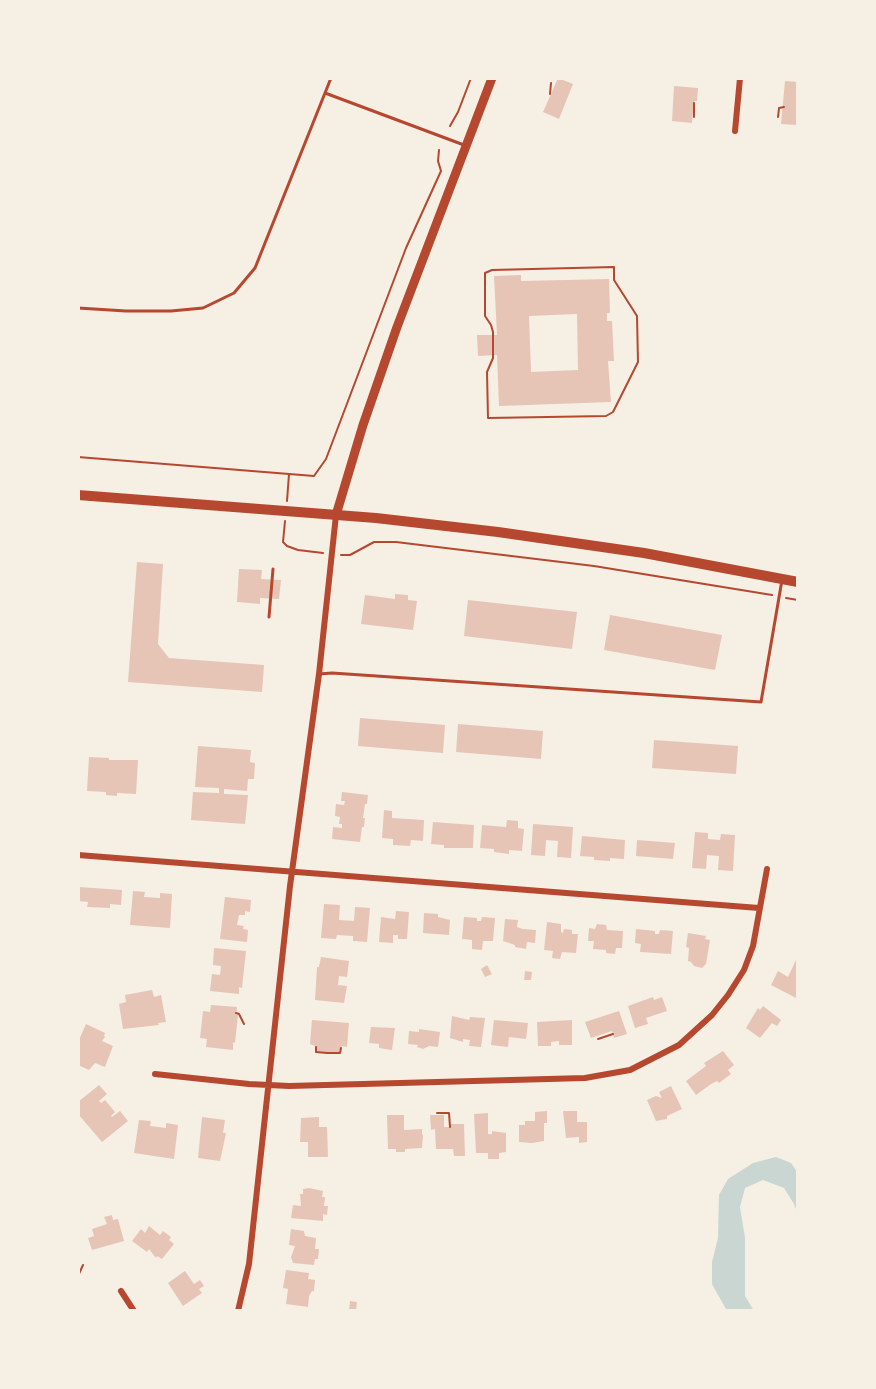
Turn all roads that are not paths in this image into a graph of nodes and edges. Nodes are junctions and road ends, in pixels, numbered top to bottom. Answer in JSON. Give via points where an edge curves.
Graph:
{"nodes":[{"id":1,"x":331,"y":78,"type":"edge"},
{"id":2,"x":492,"y":78,"type":"edge"},
{"id":3,"x":740,"y":78,"type":"edge"},
{"id":4,"x":325,"y":93,"type":"junction"},
{"id":5,"x":735,"y":131,"type":"dead end"},
{"id":6,"x":466,"y":146,"type":"junction"},
{"id":7,"x":78,"y":308,"type":"edge"},
{"id":8,"x":78,"y":495,"type":"edge"},
{"id":9,"x":336,"y":515,"type":"junction"},
{"id":10,"x":273,"y":568,"type":"dead end"},
{"id":11,"x":782,"y":578,"type":"junction"},
{"id":12,"x":798,"y":582,"type":"edge"},
{"id":13,"x":269,"y":617,"type":"dead end"},
{"id":14,"x":319,"y":674,"type":"junction"},
{"id":15,"x":78,"y":855,"type":"edge"},
{"id":16,"x":767,"y":869,"type":"dead end"},
{"id":17,"x":292,"y":871,"type":"junction"},
{"id":18,"x":759,"y":908,"type":"junction"},
{"id":19,"x":155,"y":1074,"type":"dead end"},
{"id":20,"x":268,"y":1085,"type":"junction"},
{"id":21,"x":121,"y":1291,"type":"dead end"},
{"id":22,"x":134,"y":1311,"type":"edge"},
{"id":23,"x":238,"y":1311,"type":"edge"}],
"edges":[{"from":1,"to":4,"type":"lane"},
{"from":2,"to":6,"type":"main road"},
{"from":3,"to":5,"type":"street"},
{"from":4,"to":6,"type":"lane"},
{"from":4,"to":7,"type":"lane","via":[[255,268],[234,293],[203,308]]},
{"from":6,"to":9,"type":"main road","via":[[397,327]]},
{"from":8,"to":9,"type":"main road"},
{"from":9,"to":11,"type":"main road","via":[[538,537]]},
{"from":9,"to":14,"type":"street"},
{"from":10,"to":13,"type":"lane"},
{"from":11,"to":12,"type":"main road"},
{"from":11,"to":14,"type":"lane","via":[[761,702]]},
{"from":14,"to":17,"type":"street"},
{"from":15,"to":17,"type":"street"},
{"from":16,"to":18,"type":"street"},
{"from":17,"to":18,"type":"street"},
{"from":17,"to":20,"type":"street"},
{"from":18,"to":20,"type":"street","via":[[753,946],[744,969],[712,1015],[679,1045],[630,1070],[585,1078]]},
{"from":19,"to":20,"type":"street"},
{"from":20,"to":23,"type":"street","via":[[249,1264]]},
{"from":21,"to":22,"type":"street"}]}
